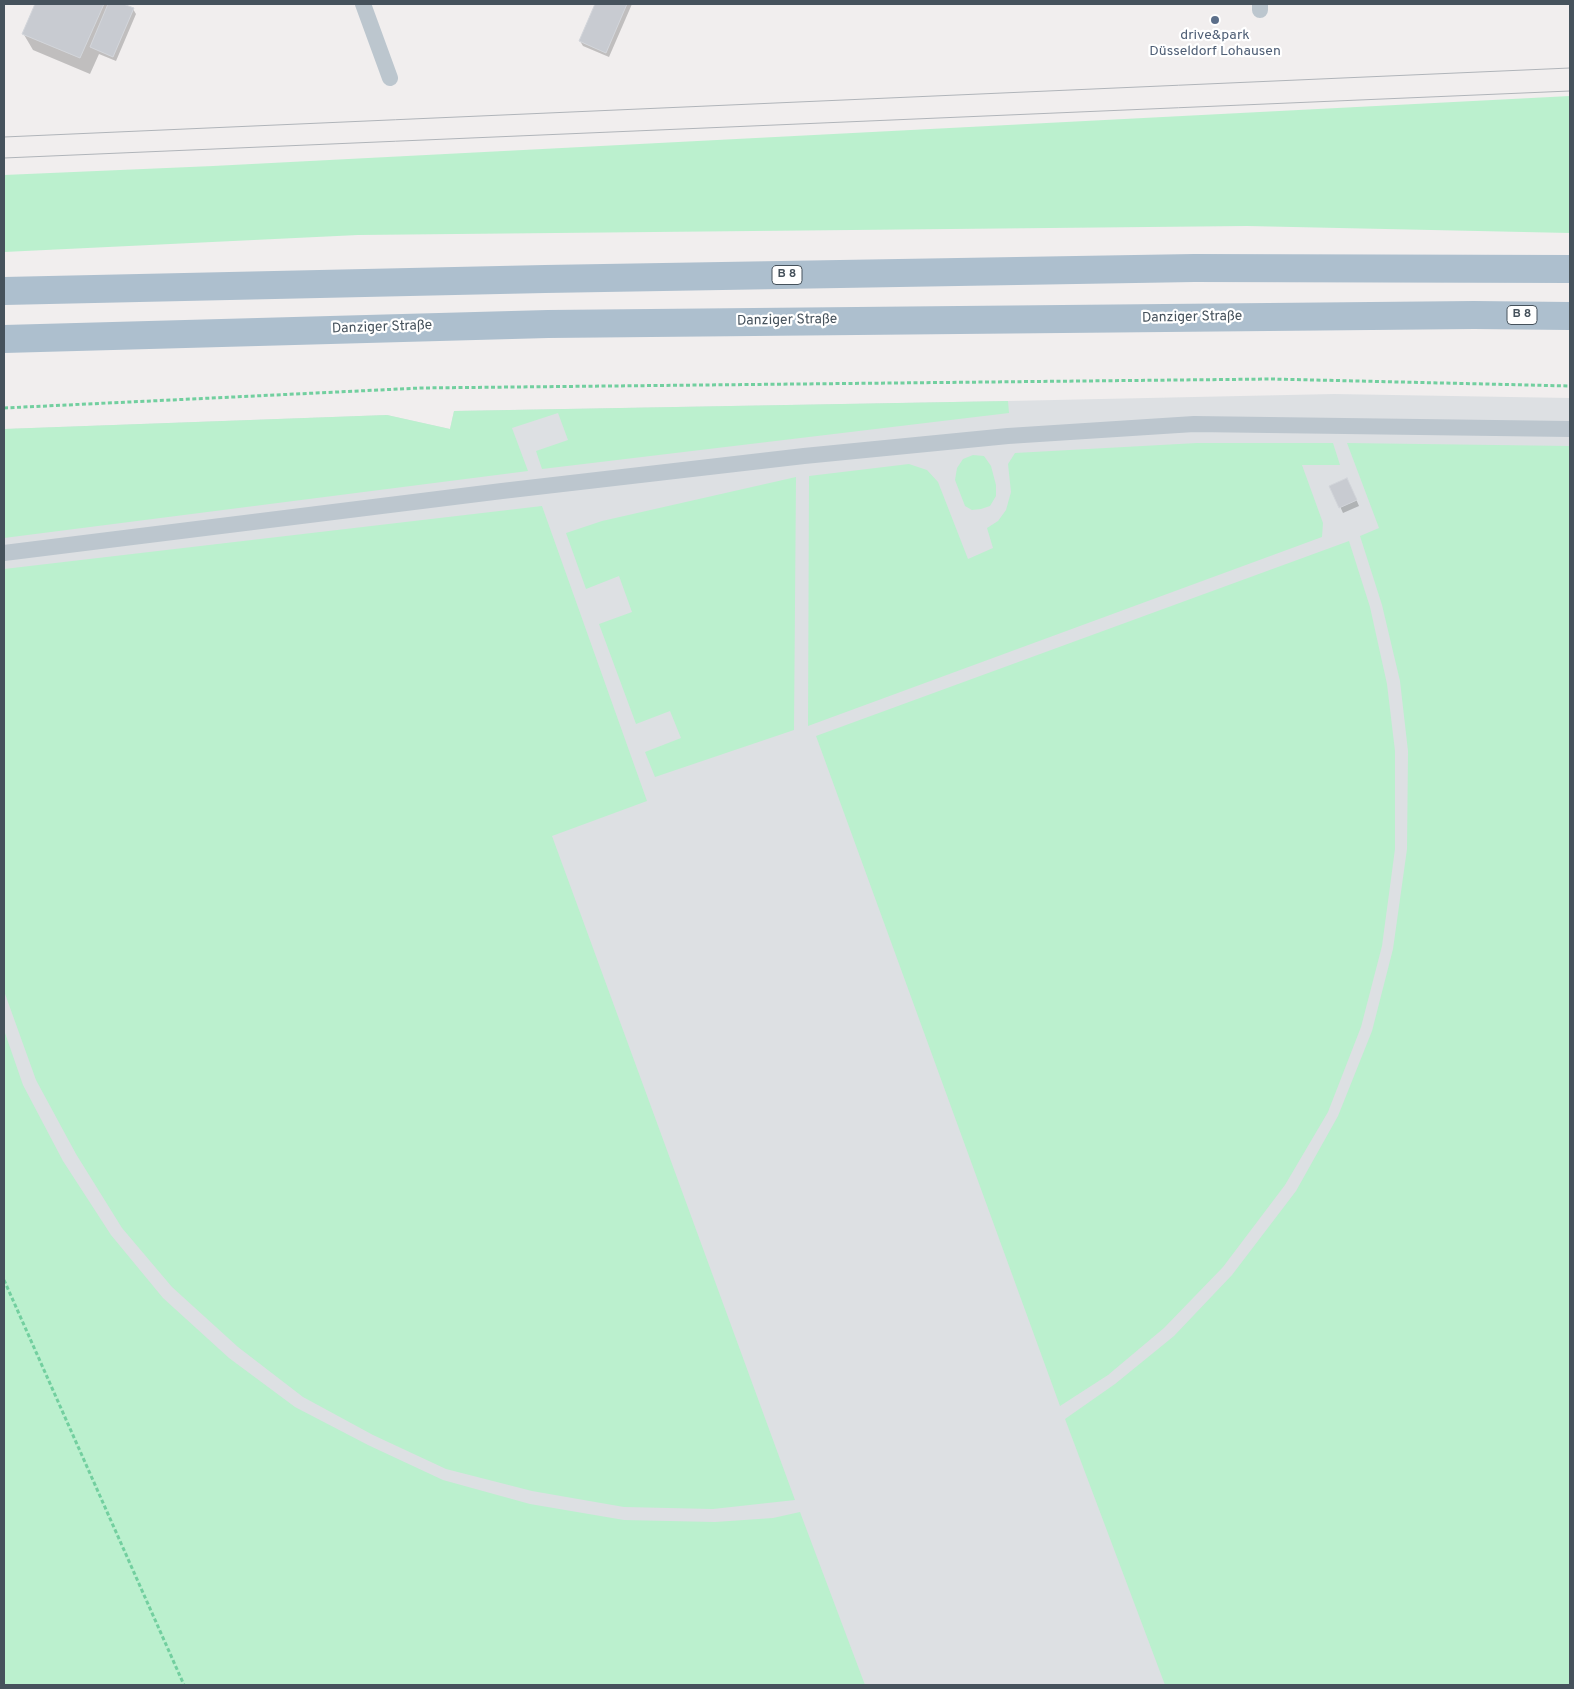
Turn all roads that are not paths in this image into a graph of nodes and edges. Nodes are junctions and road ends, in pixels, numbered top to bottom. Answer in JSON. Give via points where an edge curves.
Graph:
{"nodes":[{"id":1,"x":363,"y":4,"type":"edge"},
{"id":2,"x":390,"y":78,"type":"dead end"},
{"id":3,"x":1570,"y":269,"type":"edge"},
{"id":4,"x":4,"y":291,"type":"edge"},
{"id":5,"x":1570,"y":316,"type":"edge"},
{"id":6,"x":4,"y":339,"type":"edge"},
{"id":7,"x":1570,"y":429,"type":"edge"},
{"id":8,"x":4,"y":553,"type":"edge"}],
"edges":[{"from":1,"to":2,"type":"lane"},
{"from":3,"to":4,"type":"main road","number":"B 8","via":[[1194,268]]},
{"from":5,"to":6,"type":"main road","name":"Danziger Straße","number":"B 8","via":[[548,324]]},
{"from":7,"to":8,"type":"lane","via":[[1194,424],[1008,436],[492,492]]}]}
